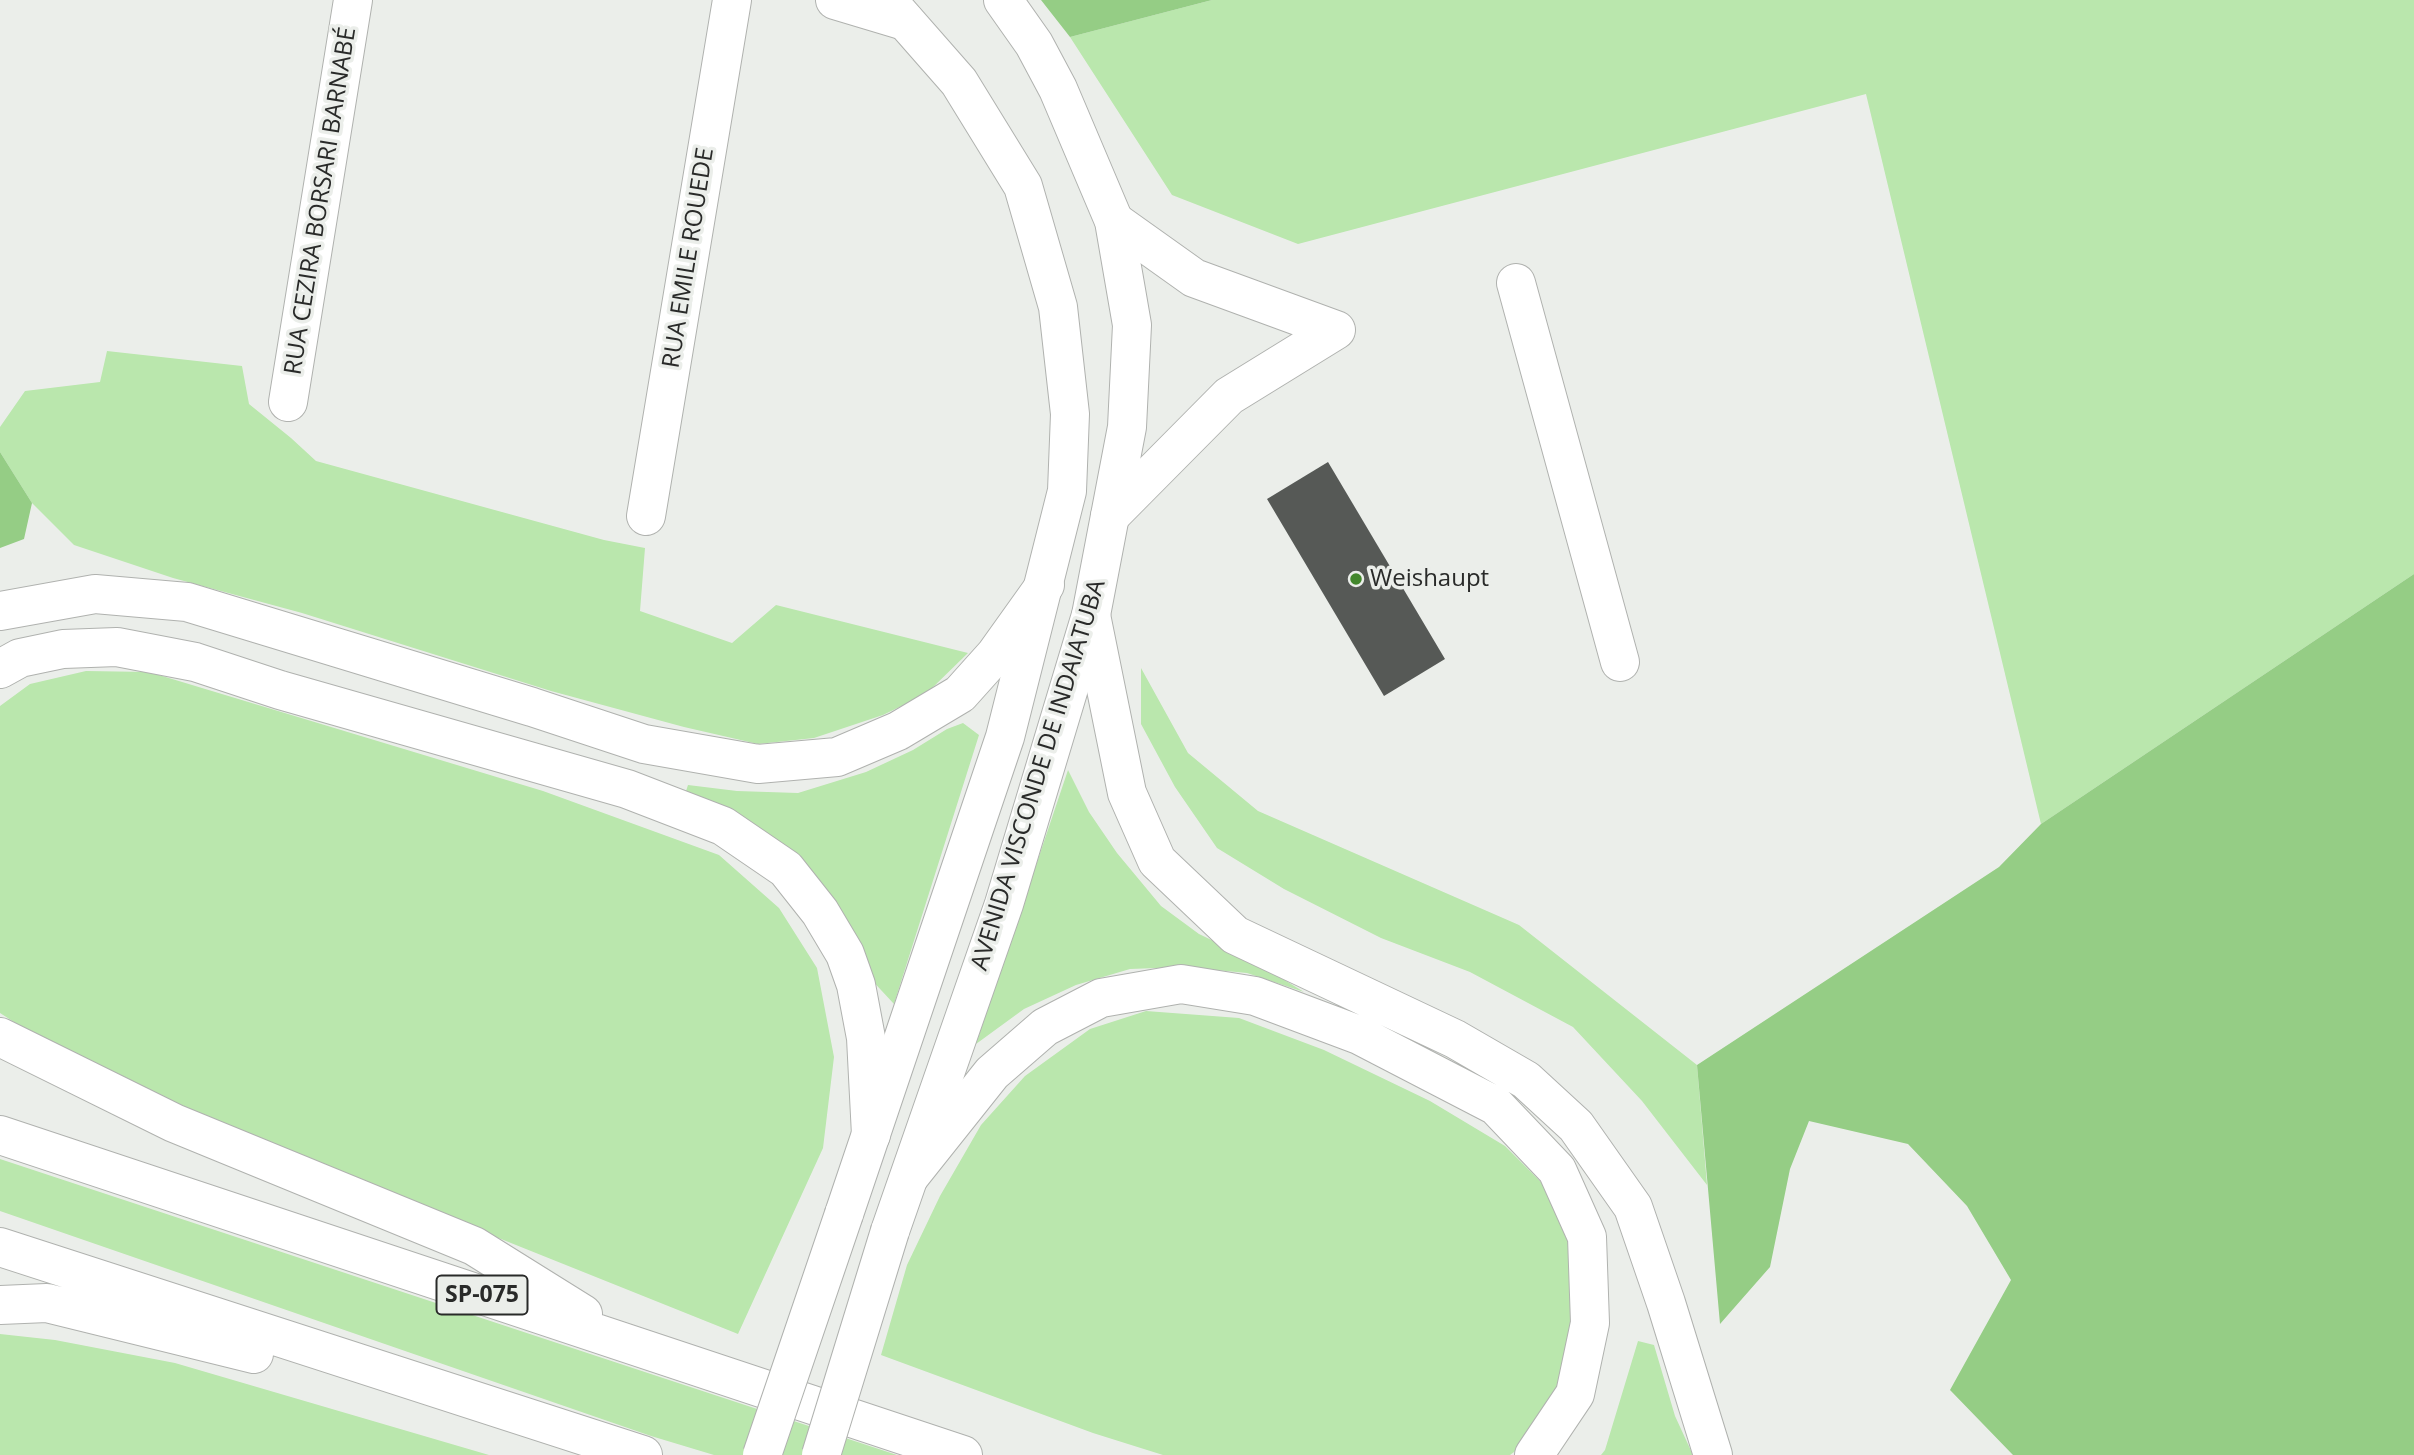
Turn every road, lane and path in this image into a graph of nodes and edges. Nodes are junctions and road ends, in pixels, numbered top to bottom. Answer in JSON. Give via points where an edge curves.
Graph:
{"nodes":[{"id":1,"x":353,"y":0,"type":"edge"},
{"id":2,"x":732,"y":0,"type":"edge"},
{"id":3,"x":835,"y":0,"type":"edge"},
{"id":4,"x":1003,"y":0,"type":"edge"},
{"id":5,"x":896,"y":11,"type":"edge"},
{"id":6,"x":1114,"y":221,"type":"junction"},
{"id":7,"x":1516,"y":283,"type":"dead end"},
{"id":8,"x":288,"y":402,"type":"dead end"},
{"id":9,"x":646,"y":516,"type":"dead end"},
{"id":10,"x":1110,"y":516,"type":"junction"},
{"id":11,"x":1045,"y":585,"type":"junction"},
{"id":12,"x":0,"y":611,"type":"edge"},
{"id":13,"x":1091,"y":615,"type":"junction"},
{"id":14,"x":1620,"y":662,"type":"dead end"},
{"id":15,"x":0,"y":669,"type":"edge"},
{"id":16,"x":0,"y":1037,"type":"edge"},
{"id":17,"x":0,"y":1135,"type":"edge"},
{"id":18,"x":871,"y":1135,"type":"junction"},
{"id":19,"x":909,"y":1176,"type":"junction"},
{"id":20,"x":0,"y":1247,"type":"edge"},
{"id":21,"x":0,"y":1305,"type":"edge"},
{"id":22,"x":636,"y":1347,"type":"junction"},
{"id":23,"x":568,"y":1432,"type":"junction"},
{"id":24,"x":643,"y":1455,"type":"edge"},
{"id":25,"x":762,"y":1455,"type":"edge"},
{"id":26,"x":821,"y":1455,"type":"edge"},
{"id":27,"x":963,"y":1455,"type":"edge"},
{"id":28,"x":1534,"y":1455,"type":"edge"},
{"id":29,"x":1713,"y":1455,"type":"edge"}],
"edges":[{"from":1,"to":8,"type":"main road","name":"RUA CEZIRA BORSARI BARNABÉ"},
{"from":2,"to":9,"type":"main road","name":"RUA EMILE ROUEDE"},
{"from":3,"to":5,"type":"main road","name":"AVENIDA VISCONDE DE INDAIATUBA"},
{"from":4,"to":6,"type":"main road","name":"AVENIDA VISCONDE DE INDAIATUBA","via":[[1058,89]]},
{"from":5,"to":11,"type":"main road","name":"AVENIDA VISCONDE DE INDAIATUBA","via":[[959,82],[1023,186],[1058,307],[1070,414],[1067,491]]},
{"from":6,"to":10,"type":"main road","name":"AVENIDA VISCONDE DE INDAIATUBA","via":[[1132,324],[1127,427]]},
{"from":6,"to":10,"type":"main road","via":[[1194,278],[1336,330],[1229,396]]},
{"from":7,"to":14,"type":"main road"},
{"from":10,"to":13,"type":"main road","name":"AVENIDA VISCONDE DE INDAIATUBA"},
{"from":11,"to":12,"type":"main road","via":[[995,655],[960,694],[898,731],[837,757],[758,764],[644,744],[187,602],[94,594]]},
{"from":11,"to":18,"type":"main road","name":"AVENIDA VISCONDE DE INDAIATUBA","via":[[1005,737]]},
{"from":13,"to":19,"type":"main road","name":"AVENIDA VISCONDE DE INDAIATUBA","via":[[1004,904]]},
{"from":13,"to":29,"type":"main road","via":[[1127,793],[1157,861],[1235,935],[1455,1039],[1526,1080],[1576,1126],[1633,1207]]},
{"from":15,"to":18,"type":"main road","via":[[20,658],[63,649],[117,647],[195,662],[627,789],[723,826],[786,869],[845,954],[866,1038]]},
{"from":16,"to":22,"type":"main road","via":[[174,1123],[474,1246]]},
{"from":17,"to":22,"type":"main road","number":"SP-075"},
{"from":18,"to":25,"type":"main road","name":"AVENIDA VISCONDE DE INDAIATUBA","bridge":true},
{"from":19,"to":26,"type":"main road","name":"AVENIDA VISCONDE DE INDAIATUBA","bridge":true},
{"from":19,"to":28,"type":"main road","via":[[992,1073],[1045,1027],[1101,998],[1181,984],[1255,996],[1359,1035],[1496,1106],[1557,1170],[1587,1237],[1590,1323],[1575,1394]]},
{"from":20,"to":23,"type":"main road"},
{"from":21,"to":23,"type":"main road","via":[[47,1303]]},
{"from":22,"to":27,"type":"main road","number":"SP-075"},
{"from":23,"to":24,"type":"main road"}]}
